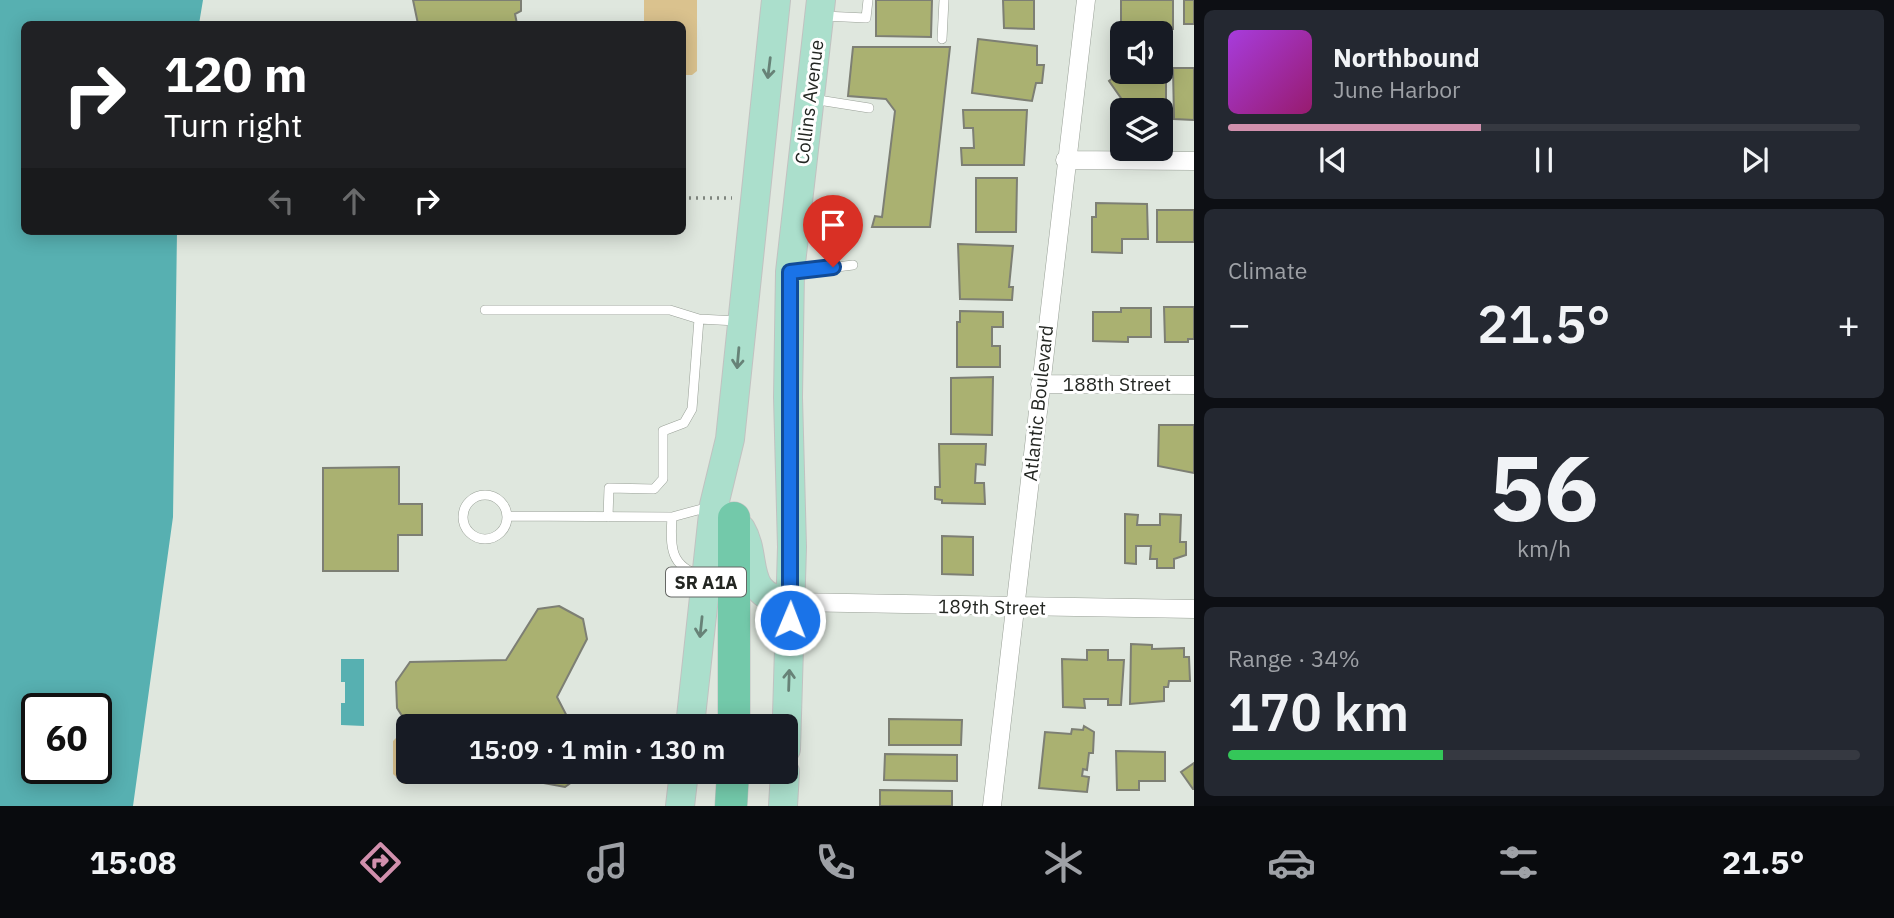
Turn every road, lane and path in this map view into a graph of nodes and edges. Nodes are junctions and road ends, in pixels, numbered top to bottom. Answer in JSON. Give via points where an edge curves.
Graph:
{"nodes":[{"id":1,"x":776,"y":0,"type":"edge"},
{"id":2,"x":868,"y":0,"type":"edge"},
{"id":3,"x":944,"y":0,"type":"edge"},
{"id":4,"x":1086,"y":0,"type":"edge"},
{"id":5,"x":820,"y":8,"type":"edge"},
{"id":6,"x":942,"y":39,"type":"dead end"},
{"id":7,"x":810,"y":99,"type":"junction"},
{"id":8,"x":869,"y":108,"type":"dead end"},
{"id":9,"x":1065,"y":160,"type":"junction"},
{"id":10,"x":1194,"y":161,"type":"edge"},
{"id":11,"x":686,"y":198,"type":"edge"},
{"id":12,"x":738,"y":198,"type":"dead end"},
{"id":13,"x":853,"y":265,"type":"dead end"},
{"id":14,"x":746,"y":271,"type":"junction"},
{"id":15,"x":790,"y":272,"type":"junction"},
{"id":16,"x":485,"y":310,"type":"dead end"},
{"id":17,"x":699,"y":319,"type":"junction"},
{"id":18,"x":741,"y":321,"type":"junction"},
{"id":19,"x":1040,"y":384,"type":"junction"},
{"id":20,"x":1194,"y":385,"type":"edge"},
{"id":21,"x":724,"y":512,"type":"junction"},
{"id":22,"x":507,"y":516,"type":"junction"},
{"id":23,"x":608,"y":517,"type":"junction"},
{"id":24,"x":672,"y":517,"type":"junction"},
{"id":25,"x":707,"y":577,"type":"junction"},
{"id":26,"x":791,"y":602,"type":"junction"},
{"id":27,"x":1016,"y":608,"type":"junction"},
{"id":28,"x":1194,"y":609,"type":"edge"},
{"id":29,"x":691,"y":714,"type":"edge"},
{"id":30,"x":733,"y":714,"type":"edge"},
{"id":31,"x":787,"y":714,"type":"edge"},
{"id":32,"x":683,"y":784,"type":"edge"},
{"id":33,"x":732,"y":784,"type":"edge"},
{"id":34,"x":784,"y":784,"type":"edge"},
{"id":35,"x":680,"y":806,"type":"edge"},
{"id":36,"x":731,"y":806,"type":"edge"},
{"id":37,"x":783,"y":806,"type":"edge"},
{"id":38,"x":992,"y":806,"type":"edge"}],
"edges":[{"from":1,"to":14,"type":"main road","one_way":true},
{"from":2,"to":5,"type":"lane","via":[[866,18]]},
{"from":3,"to":6,"type":"lane"},
{"from":4,"to":9,"type":"street","name":"Atlantic Boulevard"},
{"from":5,"to":7,"type":"main road","name":"Collins Avenue"},
{"from":7,"to":8,"type":"lane"},
{"from":7,"to":15,"type":"main road","name":"Collins Avenue"},
{"from":9,"to":10,"type":"street"},
{"from":9,"to":19,"type":"street","name":"Atlantic Boulevard"},
{"from":11,"to":12,"type":"path"},
{"from":13,"to":15,"type":"lane"},
{"from":14,"to":15,"type":"main road"},
{"from":14,"to":18,"type":"main road"},
{"from":15,"to":26,"type":"main road","name":"Collins Avenue"},
{"from":16,"to":17,"type":"lane","via":[[670,310]]},
{"from":17,"to":18,"type":"lane"},
{"from":17,"to":23,"type":"lane","via":[[692,409],[684,423],[663,431],[663,480],[654,489],[609,488]]},
{"from":18,"to":21,"type":"main road","one_way":true},
{"from":19,"to":20,"type":"street","name":"188th Street"},
{"from":19,"to":27,"type":"street","name":"Atlantic Boulevard"},
{"from":21,"to":24,"type":"lane"},
{"from":21,"to":25,"type":"main road","number":"SR A1A"},
{"from":21,"to":26,"type":"main road","via":[[748,541],[749,564],[757,586],[775,599]]},
{"from":21,"to":30,"type":"highway"},
{"from":22,"to":22,"type":"lane","via":[[501,503],[482,496],[466,507],[463,521],[470,534],[484,539],[498,535]]},
{"from":22,"to":23,"type":"lane"},
{"from":23,"to":24,"type":"lane"},
{"from":24,"to":25,"type":"lane","via":[[677,563]]},
{"from":25,"to":29,"type":"main road","number":"SR A1A","one_way":true},
{"from":26,"to":27,"type":"street","name":"189th Street"},
{"from":31,"to":26,"type":"main road","name":"Collins Avenue","one_way":true},
{"from":27,"to":28,"type":"street","name":"189th Street"},
{"from":27,"to":38,"type":"street","name":"Atlantic Boulevard"},
{"from":32,"to":35,"type":"main road"},
{"from":33,"to":36,"type":"highway"},
{"from":34,"to":37,"type":"main road"}]}
